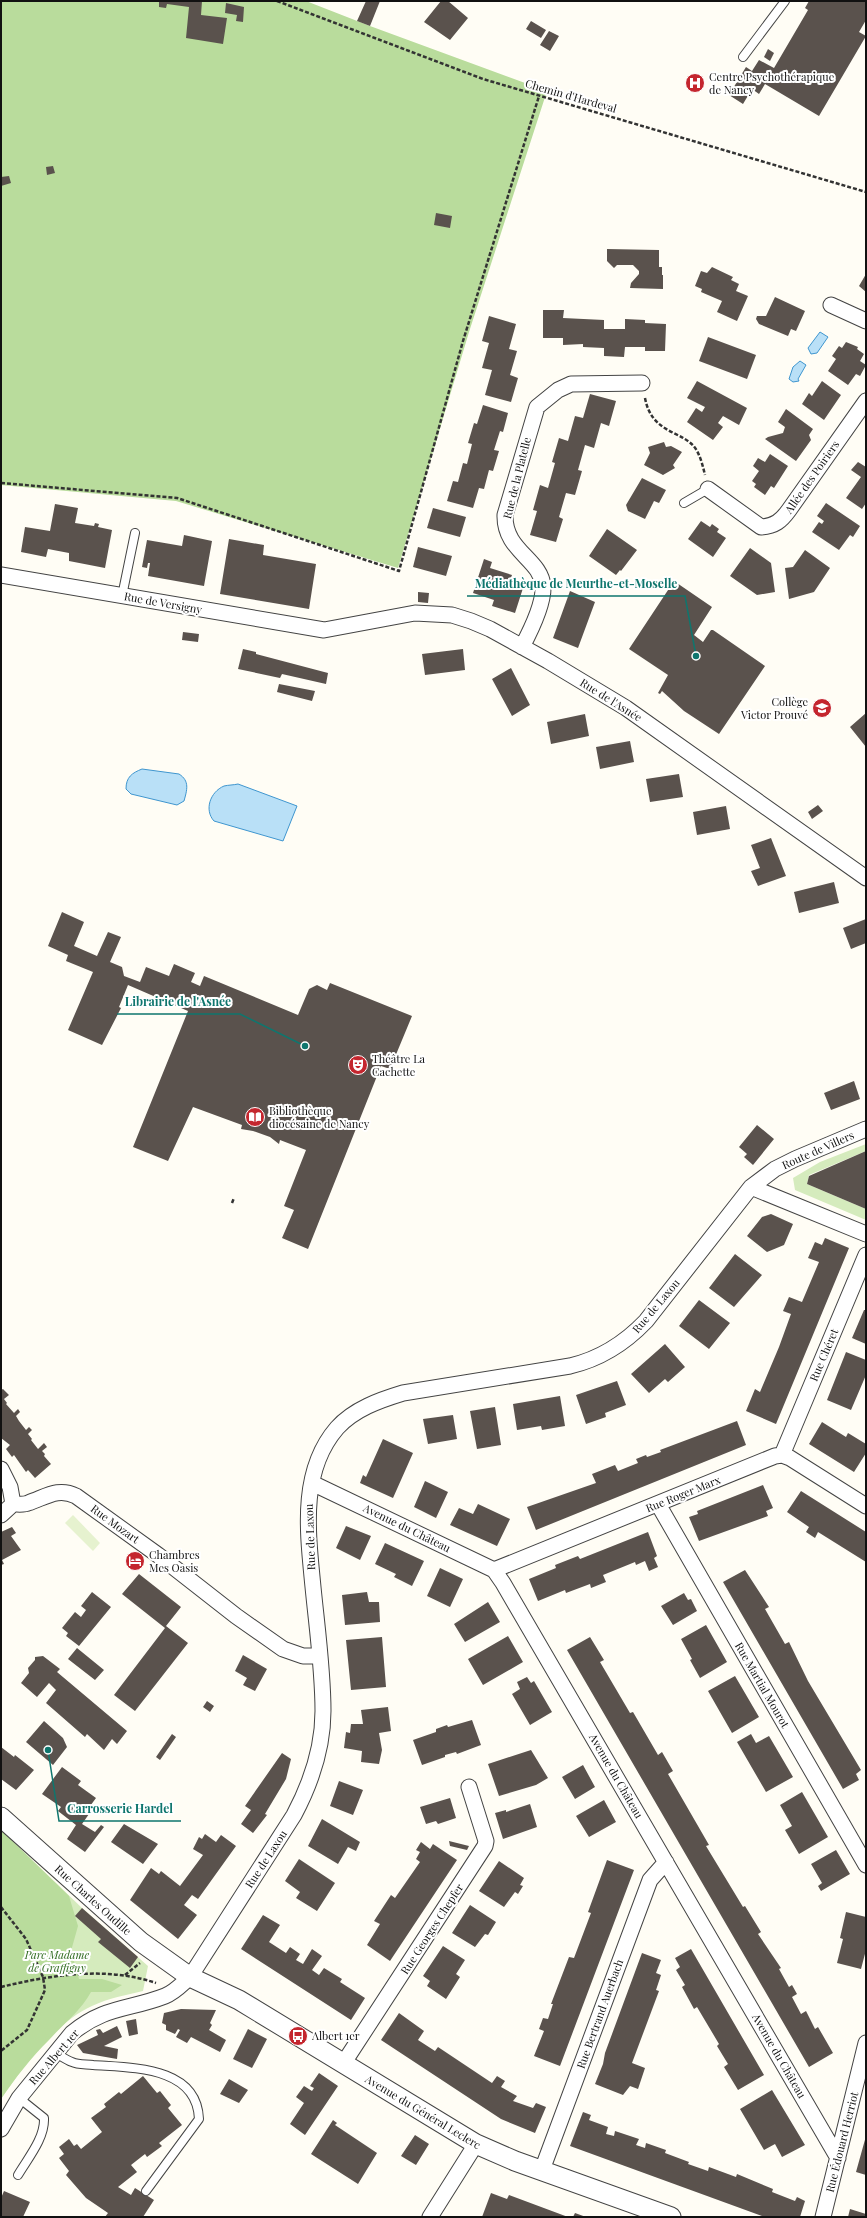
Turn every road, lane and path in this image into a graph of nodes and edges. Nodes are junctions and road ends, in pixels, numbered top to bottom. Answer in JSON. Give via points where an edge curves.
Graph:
{"nodes":[{"id":1,"x":277,"y":1,"type":"edge"},
{"id":2,"x":785,"y":1,"type":"edge"},
{"id":3,"x":743,"y":57,"type":"dead end"},
{"id":4,"x":539,"y":96,"type":"junction"},
{"id":5,"x":866,"y":192,"type":"edge"},
{"id":6,"x":831,"y":304,"type":"dead end"},
{"id":7,"x":866,"y":321,"type":"edge"},
{"id":8,"x":642,"y":383,"type":"joint"},
{"id":9,"x":866,"y":401,"type":"edge"},
{"id":10,"x":1,"y":483,"type":"edge"},
{"id":11,"x":708,"y":489,"type":"junction"},
{"id":12,"x":684,"y":503,"type":"dead end"},
{"id":13,"x":134,"y":533,"type":"dead end"},
{"id":14,"x":1,"y":575,"type":"edge"},
{"id":15,"x":122,"y":596,"type":"junction"},
{"id":16,"x":324,"y":630,"type":"joint"},
{"id":17,"x":522,"y":647,"type":"junction"},
{"id":18,"x":866,"y":878,"type":"edge"},
{"id":19,"x":866,"y":1129,"type":"edge"},
{"id":20,"x":751,"y":1187,"type":"junction"},
{"id":21,"x":234,"y":1198,"type":"dead end"},
{"id":22,"x":232,"y":1203,"type":"dead end"},
{"id":23,"x":866,"y":1234,"type":"edge"},
{"id":24,"x":866,"y":1256,"type":"edge"},
{"id":25,"x":782,"y":1455,"type":"junction"},
{"id":26,"x":1,"y":1469,"type":"edge"},
{"id":27,"x":312,"y":1483,"type":"junction"},
{"id":28,"x":13,"y":1504,"type":"junction"},
{"id":29,"x":658,"y":1504,"type":"junction"},
{"id":30,"x":866,"y":1506,"type":"edge"},
{"id":31,"x":1,"y":1515,"type":"edge"},
{"id":32,"x":494,"y":1570,"type":"junction"},
{"id":33,"x":320,"y":1656,"type":"junction"},
{"id":34,"x":469,"y":1787,"type":"dead end"},
{"id":35,"x":1,"y":1816,"type":"edge"},
{"id":36,"x":666,"y":1862,"type":"junction"},
{"id":37,"x":866,"y":1865,"type":"edge"},
{"id":38,"x":1,"y":1907,"type":"edge"},
{"id":39,"x":43,"y":1977,"type":"junction"},
{"id":40,"x":183,"y":1983,"type":"junction"},
{"id":41,"x":1,"y":1987,"type":"edge"},
{"id":42,"x":866,"y":2043,"type":"edge"},
{"id":43,"x":1,"y":2051,"type":"edge"},
{"id":44,"x":56,"y":2053,"type":"junction"},
{"id":45,"x":343,"y":2064,"type":"junction"},
{"id":46,"x":19,"y":2098,"type":"junction"},
{"id":47,"x":1,"y":2129,"type":"edge"},
{"id":48,"x":476,"y":2144,"type":"junction"},
{"id":49,"x":838,"y":2158,"type":"junction"},
{"id":50,"x":542,"y":2170,"type":"junction"},
{"id":51,"x":18,"y":2176,"type":"dead end"},
{"id":52,"x":146,"y":2191,"type":"dead end"},
{"id":53,"x":430,"y":2217,"type":"edge"},
{"id":54,"x":671,"y":2217,"type":"edge"},
{"id":55,"x":823,"y":2217,"type":"edge"}],
"edges":[{"from":1,"to":4,"type":"path","name":"Chemin d'Hardeval","via":[[483,79]]},
{"from":2,"to":3,"type":"lane"},
{"from":4,"to":5,"type":"path","name":"Chemin d'Hardeval"},
{"from":4,"to":10,"type":"path","via":[[463,341],[399,571],[177,498]]},
{"from":6,"to":7,"type":"street"},
{"from":8,"to":11,"type":"path","via":[[646,404],[654,420],[667,431],[688,442],[697,451]]},
{"from":8,"to":17,"type":"street","name":"Rue de la Platelle","via":[[571,384],[554,393],[537,407],[505,515],[506,530],[510,538],[536,569],[543,586],[531,629]]},
{"from":9,"to":11,"type":"street","name":"Allée des Poiriers","via":[[785,515],[772,526],[761,527]]},
{"from":11,"to":12,"type":"lane"},
{"from":13,"to":15,"type":"lane"},
{"from":14,"to":15,"type":"street","name":"Rue de Versigny"},
{"from":15,"to":16,"type":"street","name":"Rue de Versigny"},
{"from":16,"to":17,"type":"street","name":"Rue de l'Asnée","via":[[396,615],[434,612],[470,620]]},
{"from":17,"to":18,"type":"street","name":"Rue de l'Asnée","via":[[626,708]]},
{"from":19,"to":20,"type":"street","name":"Route de Villers","via":[[775,1169]]},
{"from":20,"to":23,"type":"street"},
{"from":20,"to":27,"type":"street","name":"Rue de Laxou","via":[[650,1316],[635,1332],[616,1346],[595,1358],[576,1364],[403,1393],[375,1403],[351,1416],[334,1432],[323,1450]]},
{"from":21,"to":22,"type":"path"},
{"from":24,"to":25,"type":"street","name":"Rue Chéret"},
{"from":25,"to":29,"type":"street","name":"Rue Roger Marx"},
{"from":25,"to":30,"type":"street"},
{"from":26,"to":28,"type":"street","via":[[10,1487]]},
{"from":27,"to":32,"type":"street","name":"Avenue du Château"},
{"from":27,"to":33,"type":"street","name":"Rue de Laxou","via":[[307,1517],[308,1539]]},
{"from":28,"to":31,"type":"street"},
{"from":28,"to":33,"type":"street","name":"Rue Mozart","via":[[27,1504],[50,1494],[68,1492],[120,1527],[283,1649],[303,1656]]},
{"from":29,"to":32,"type":"street","name":"Rue Roger Marx"},
{"from":29,"to":37,"type":"street","name":"Rue Martial Mourot"},
{"from":32,"to":36,"type":"street","name":"Avenue du Château"},
{"from":33,"to":40,"type":"street","name":"Rue de Laxou","via":[[323,1713],[319,1748],[307,1787],[294,1815]]},
{"from":34,"to":45,"type":"street","name":"Rue Georges Chepfer","via":[[486,1841],[485,1846]]},
{"from":35,"to":40,"type":"street","name":"Rue Charles Oudille"},
{"from":36,"to":49,"type":"street","name":"Avenue du Château"},
{"from":36,"to":50,"type":"street","name":"Rue Bertrand Auerbach","via":[[650,1880]]},
{"from":38,"to":39,"type":"path","via":[[26,1939]]},
{"from":39,"to":40,"type":"path","via":[[107,1974]]},
{"from":39,"to":41,"type":"path"},
{"from":39,"to":43,"type":"path","via":[[45,1990],[27,2030]]},
{"from":40,"to":44,"type":"street","name":"Rue Albert 1er","via":[[165,1996],[94,2017],[72,2033]]},
{"from":40,"to":45,"type":"street","name":"Avenue du Général Leclerc","via":[[239,2000]]},
{"from":42,"to":49,"type":"street","name":"Rue Édouard Herriot"},
{"from":44,"to":46,"type":"street","name":"Rue Albert 1er"},
{"from":44,"to":52,"type":"lane","via":[[72,2063],[154,2071],[168,2076],[189,2092],[197,2102],[199,2119]]},
{"from":45,"to":48,"type":"street","name":"Avenue du Général Leclerc"},
{"from":46,"to":47,"type":"street","name":"Rue Albert 1er"},
{"from":46,"to":51,"type":"lane","via":[[44,2118],[44,2123],[38,2141]]},
{"from":48,"to":50,"type":"street","name":"Avenue du Général Leclerc"},
{"from":48,"to":53,"type":"street"},
{"from":49,"to":55,"type":"street","name":"Rue Édouard Herriot"},
{"from":50,"to":54,"type":"street","name":"Avenue du Général Leclerc"}]}
